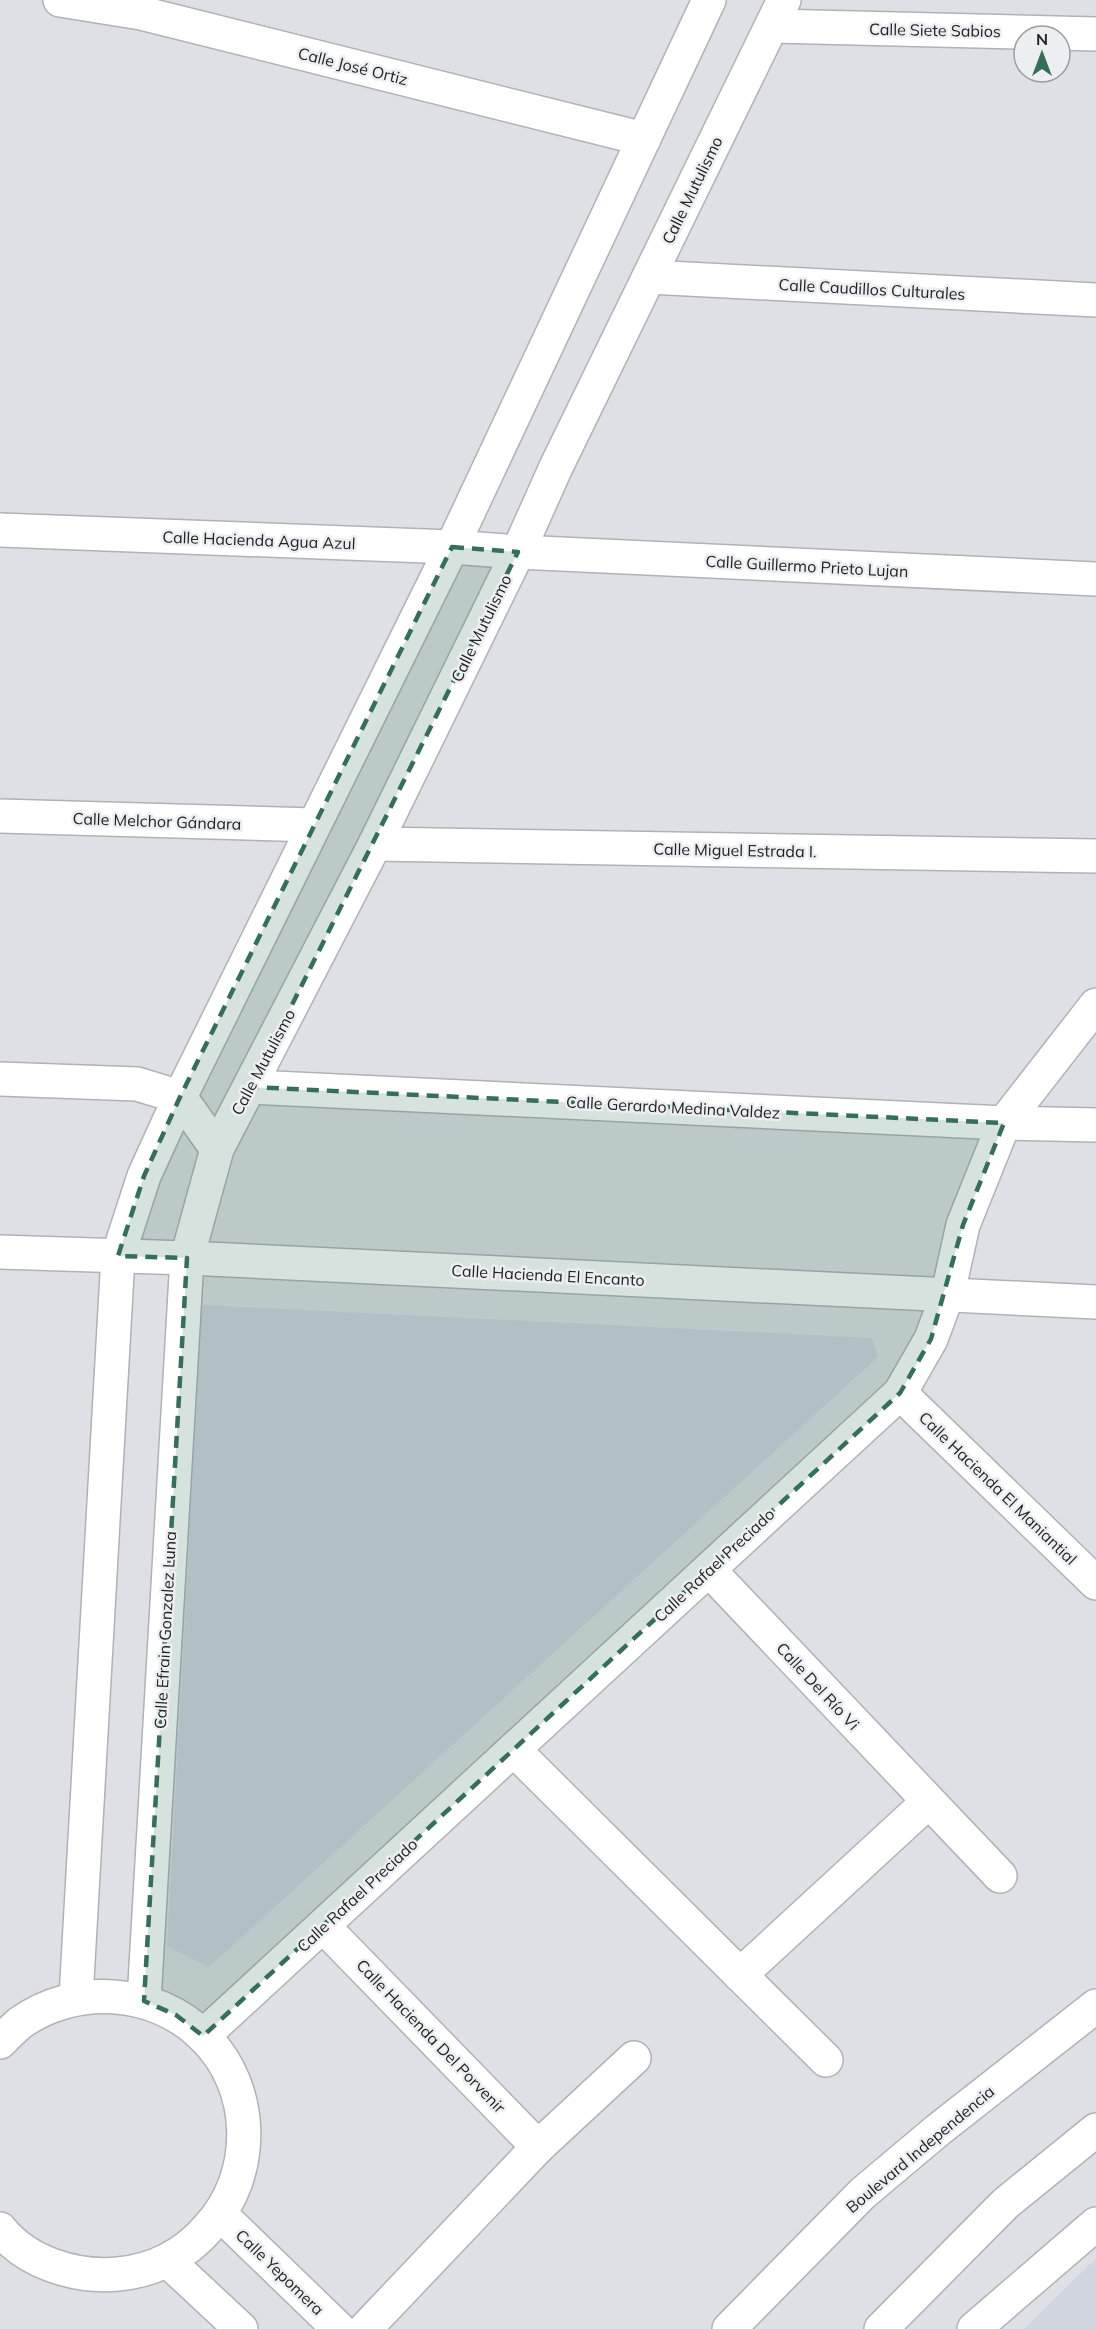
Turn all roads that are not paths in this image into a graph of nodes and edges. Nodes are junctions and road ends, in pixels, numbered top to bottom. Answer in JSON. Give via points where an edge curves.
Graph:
{"nodes":[{"id":1,"x":60,"y":0,"type":"edge"},
{"id":2,"x":709,"y":0,"type":"edge"},
{"id":3,"x":779,"y":13,"type":"edge"},
{"id":4,"x":1096,"y":34,"type":"edge"},
{"id":5,"x":644,"y":139,"type":"junction"},
{"id":6,"x":649,"y":277,"type":"junction"},
{"id":7,"x":1096,"y":300,"type":"edge"},
{"id":8,"x":0,"y":530,"type":"edge"},
{"id":9,"x":452,"y":547,"type":"junction"},
{"id":10,"x":518,"y":552,"type":"junction"},
{"id":11,"x":1096,"y":579,"type":"edge"},
{"id":12,"x":0,"y":816,"type":"edge"},
{"id":13,"x":314,"y":825,"type":"junction"},
{"id":14,"x":375,"y":844,"type":"junction"},
{"id":15,"x":1096,"y":856,"type":"edge"},
{"id":16,"x":1096,"y":1005,"type":"edge"},
{"id":17,"x":0,"y":1079,"type":"edge"},
{"id":18,"x":251,"y":1087,"type":"junction"},
{"id":19,"x":180,"y":1096,"type":"junction"},
{"id":20,"x":1004,"y":1123,"type":"junction"},
{"id":21,"x":1096,"y":1125,"type":"edge"},
{"id":22,"x":217,"y":1149,"type":"junction"},
{"id":23,"x":0,"y":1252,"type":"edge"},
{"id":24,"x":118,"y":1256,"type":"junction"},
{"id":25,"x":187,"y":1258,"type":"junction"},
{"id":26,"x":948,"y":1293,"type":"junction"},
{"id":27,"x":1096,"y":1302,"type":"edge"},
{"id":28,"x":900,"y":1394,"type":"junction"},
{"id":29,"x":709,"y":1570,"type":"junction"},
{"id":30,"x":1096,"y":1583,"type":"edge"},
{"id":31,"x":514,"y":1750,"type":"junction"},
{"id":32,"x":928,"y":1802,"type":"junction"},
{"id":33,"x":999,"y":1876,"type":"dead end"},
{"id":34,"x":323,"y":1926,"type":"junction"},
{"id":35,"x":740,"y":1975,"type":"junction"},
{"id":36,"x":76,"y":1998,"type":"junction"},
{"id":37,"x":144,"y":2001,"type":"junction"},
{"id":38,"x":1096,"y":2006,"type":"edge"},
{"id":39,"x":204,"y":2036,"type":"junction"},
{"id":40,"x":0,"y":2042,"type":"edge"},
{"id":41,"x":634,"y":2058,"type":"dead end"},
{"id":42,"x":825,"y":2060,"type":"dead end"},
{"id":43,"x":1096,"y":2130,"type":"edge"},
{"id":44,"x":538,"y":2147,"type":"junction"},
{"id":45,"x":221,"y":2214,"type":"junction"},
{"id":46,"x":1096,"y":2224,"type":"edge"},
{"id":47,"x":1,"y":2233,"type":"edge"},
{"id":48,"x":168,"y":2261,"type":"junction"},
{"id":49,"x":241,"y":2329,"type":"edge"},
{"id":50,"x":339,"y":2329,"type":"edge"},
{"id":51,"x":365,"y":2329,"type":"edge"},
{"id":52,"x":729,"y":2329,"type":"edge"},
{"id":53,"x":881,"y":2329,"type":"edge"},
{"id":54,"x":974,"y":2329,"type":"edge"}],
"edges":[{"from":1,"to":5,"type":"street","name":"Calle José Ortiz","via":[[141,13]]},
{"from":2,"to":5,"type":"street"},
{"from":3,"to":4,"type":"street","name":"Calle Siete Sabios"},
{"from":3,"to":6,"type":"street","name":"Calle Mutulismo"},
{"from":5,"to":9,"type":"street"},
{"from":6,"to":7,"type":"street","name":"Calle Caudillos Culturales"},
{"from":6,"to":10,"type":"street","name":"Calle Mutulismo"},
{"from":8,"to":9,"type":"street","name":"Calle Hacienda Agua Azul"},
{"from":9,"to":10,"type":"street","name":"Calle Hacienda Agua Azul"},
{"from":9,"to":13,"type":"street"},
{"from":10,"to":11,"type":"street","name":"Calle Guillermo Prieto Lujan"},
{"from":10,"to":14,"type":"street","name":"Calle Mutulismo"},
{"from":12,"to":13,"type":"street","name":"Calle Melchor Gándara"},
{"from":13,"to":19,"type":"street"},
{"from":14,"to":15,"type":"street","name":"Calle Miguel Estrada I."},
{"from":14,"to":18,"type":"street","name":"Calle Mutulismo"},
{"from":16,"to":20,"type":"street","name":"Calle Rafael Preciado"},
{"from":17,"to":19,"type":"street","via":[[137,1084]]},
{"from":18,"to":20,"type":"street","name":"Calle Gerardo Medina Valdez"},
{"from":18,"to":22,"type":"street","name":"Calle Mutulismo"},
{"from":19,"to":22,"type":"street"},
{"from":19,"to":24,"type":"street","via":[[144,1176]]},
{"from":20,"to":21,"type":"street","name":"Calle Gerardo Medina Valdez"},
{"from":20,"to":26,"type":"street","name":"Calle Rafael Preciado","via":[[963,1224]]},
{"from":22,"to":25,"type":"street","name":"Calle Mutulismo"},
{"from":23,"to":24,"type":"street","name":"Calle Hacienda El Encanto"},
{"from":24,"to":25,"type":"street","name":"Calle Hacienda El Encanto"},
{"from":24,"to":36,"type":"street"},
{"from":25,"to":26,"type":"street","name":"Calle Hacienda El Encanto"},
{"from":25,"to":37,"type":"street","name":"Calle Efrain Gonzalez Luna"},
{"from":26,"to":27,"type":"street","name":"Calle Hacienda El Encanto"},
{"from":26,"to":28,"type":"street","name":"Calle Rafael Preciado","via":[[931,1339]]},
{"from":28,"to":29,"type":"street","name":"Calle Rafael Preciado"},
{"from":28,"to":30,"type":"street","name":"Calle Hacienda El Maniantial"},
{"from":29,"to":31,"type":"street","name":"Calle Rafael Preciado"},
{"from":29,"to":32,"type":"street","name":"Calle Del Río Vi"},
{"from":31,"to":34,"type":"street","name":"Calle Rafael Preciado"},
{"from":31,"to":35,"type":"street"},
{"from":32,"to":33,"type":"street","name":"Calle Del Río Vi"},
{"from":32,"to":35,"type":"street"},
{"from":34,"to":39,"type":"street","name":"Calle Rafael Preciado"},
{"from":34,"to":44,"type":"street","name":"Calle Hacienda Del Porvenir"},
{"from":35,"to":42,"type":"street"},
{"from":36,"to":37,"type":"street","via":[[110,1995]]},
{"from":36,"to":40,"type":"street","via":[[46,2008]]},
{"from":37,"to":39,"type":"street","via":[[176,2015]]},
{"from":38,"to":52,"type":"street","name":"Boulevard Independencia","via":[[863,2193]]},
{"from":39,"to":45,"type":"street","via":[[227,2067],[241,2103],[245,2142],[238,2180]]},
{"from":41,"to":44,"type":"street"},
{"from":43,"to":53,"type":"street","via":[[1006,2203]]},
{"from":44,"to":51,"type":"street"},
{"from":45,"to":48,"type":"street","via":[[197,2241]]},
{"from":45,"to":50,"type":"street","name":"Calle Yepomera"},
{"from":46,"to":54,"type":"street"},
{"from":47,"to":48,"type":"street","via":[[28,2254],[62,2269],[97,2276],[133,2273]]},
{"from":48,"to":49,"type":"street"}]}
